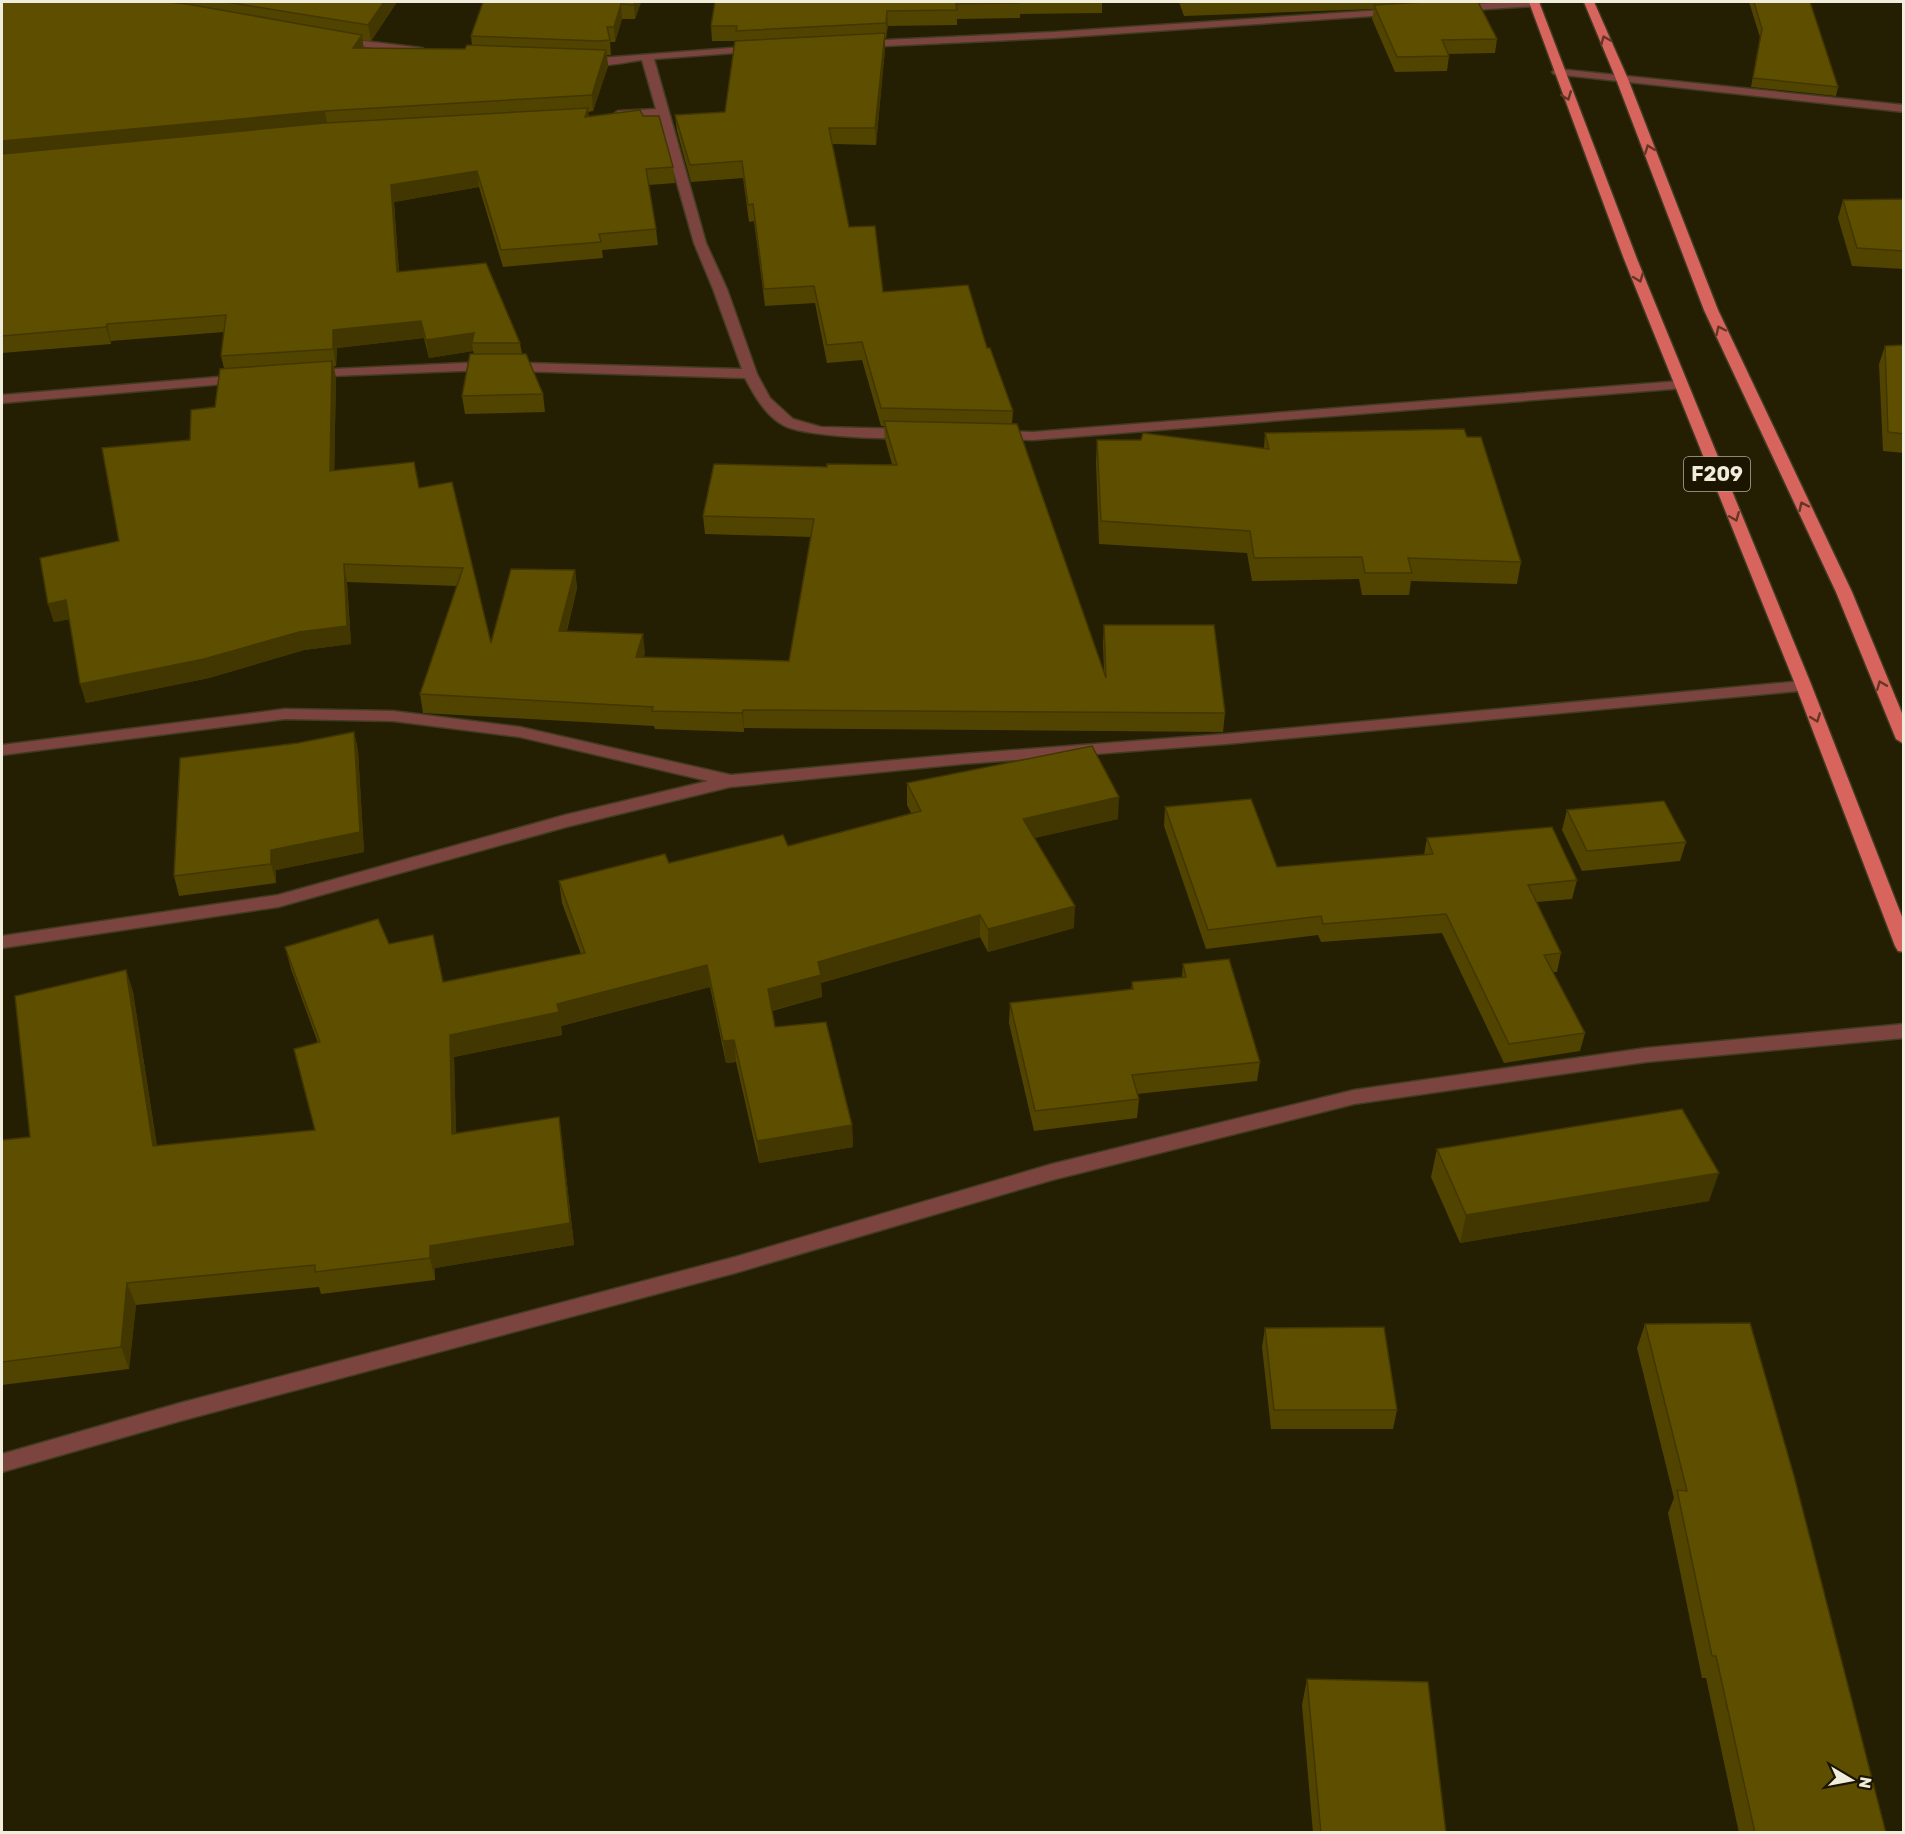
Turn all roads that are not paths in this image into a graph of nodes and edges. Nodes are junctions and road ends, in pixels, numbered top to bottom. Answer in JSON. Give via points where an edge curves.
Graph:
{"nodes":[{"id":1,"x":1534,"y":2,"type":"edge"},
{"id":2,"x":1589,"y":2,"type":"edge"},
{"id":3,"x":1444,"y":9,"type":"edge"},
{"id":4,"x":1410,"y":11,"type":"edge"},
{"id":5,"x":324,"y":39,"type":"edge"},
{"id":6,"x":856,"y":44,"type":"edge"},
{"id":7,"x":774,"y":48,"type":"edge"},
{"id":8,"x":440,"y":52,"type":"edge"},
{"id":9,"x":647,"y":56,"type":"junction"},
{"id":10,"x":569,"y":60,"type":"edge"},
{"id":11,"x":1558,"y":72,"type":"junction"},
{"id":12,"x":1622,"y":79,"type":"junction"},
{"id":13,"x":1904,"y":109,"type":"edge"},
{"id":14,"x":664,"y":112,"type":"junction"},
{"id":15,"x":605,"y":116,"type":"edge"},
{"id":16,"x":750,"y":374,"type":"junction"},
{"id":17,"x":299,"y":375,"type":"edge"},
{"id":18,"x":251,"y":378,"type":"edge"},
{"id":19,"x":1680,"y":385,"type":"junction"},
{"id":20,"x":2,"y":399,"type":"edge"},
{"id":21,"x":916,"y":434,"type":"edge"},
{"id":22,"x":986,"y":435,"type":"edge"},
{"id":23,"x":1803,"y":686,"type":"junction"},
{"id":24,"x":1904,"y":739,"type":"edge"},
{"id":25,"x":2,"y":750,"type":"edge"},
{"id":26,"x":730,"y":780,"type":"junction"},
{"id":27,"x":2,"y":942,"type":"edge"},
{"id":28,"x":1904,"y":946,"type":"edge"},
{"id":29,"x":1904,"y":1032,"type":"edge"},
{"id":30,"x":2,"y":1463,"type":"edge"}],
"edges":[{"from":1,"to":3,"type":"street"},
{"from":1,"to":11,"type":"main road","number":"F209"},
{"from":12,"to":2,"type":"main road","number":"F209","one_way":true},
{"from":4,"to":6,"type":"street"},
{"from":5,"to":8,"type":"street"},
{"from":7,"to":9,"type":"street"},
{"from":9,"to":10,"type":"street"},
{"from":9,"to":14,"type":"street"},
{"from":11,"to":12,"type":"street"},
{"from":11,"to":19,"type":"main road","number":"F209","one_way":true},
{"from":12,"to":13,"type":"street"},
{"from":24,"to":12,"type":"main road","number":"F209","one_way":true,"via":[[1844,592],[1711,310]]},
{"from":14,"to":15,"type":"street"},
{"from":14,"to":16,"type":"street","via":[[700,243]]},
{"from":16,"to":17,"type":"street","via":[[486,366]]},
{"from":16,"to":21,"type":"street","via":[[764,400],[788,422],[822,431]]},
{"from":18,"to":20,"type":"street"},
{"from":19,"to":22,"type":"street","via":[[1033,436]]},
{"from":19,"to":23,"type":"main road","number":"F209","one_way":true},
{"from":23,"to":26,"type":"street"},
{"from":23,"to":28,"type":"main road","number":"F209","one_way":true},
{"from":25,"to":26,"type":"street","via":[[285,714],[393,716],[520,732]]},
{"from":26,"to":27,"type":"street","via":[[565,821],[278,901]]},
{"from":29,"to":30,"type":"street","via":[[1646,1055],[1354,1097],[1052,1172],[735,1265]]}]}
